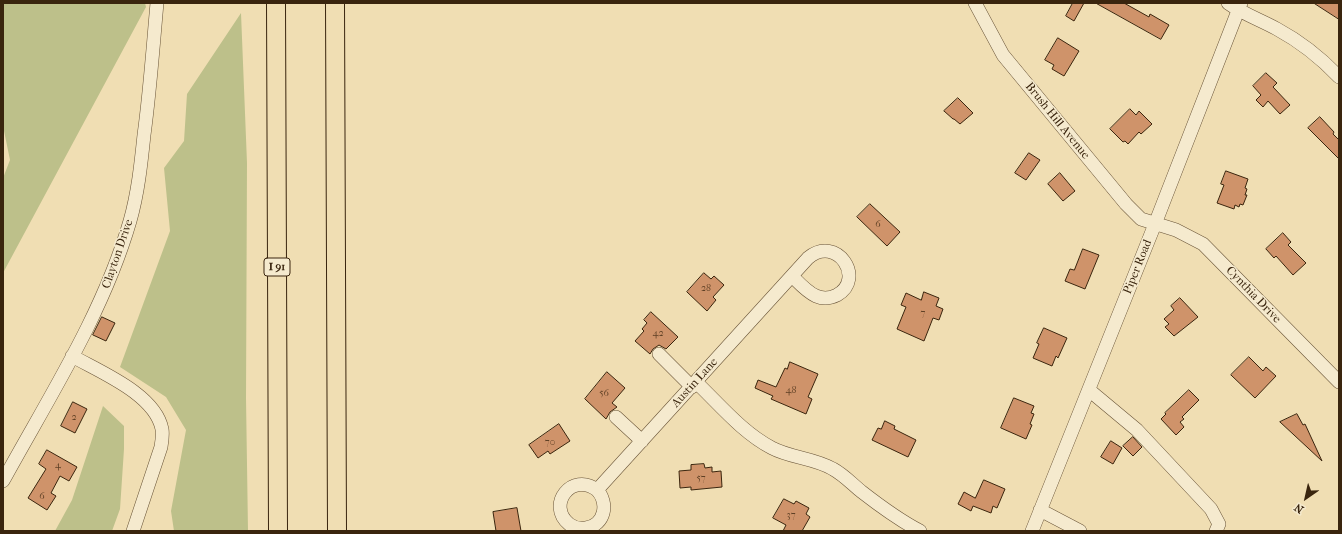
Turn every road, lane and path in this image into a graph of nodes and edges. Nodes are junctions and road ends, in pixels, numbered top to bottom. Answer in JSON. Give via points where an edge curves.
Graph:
{"nodes":[{"id":1,"x":157,"y":3,"type":"edge"},
{"id":2,"x":276,"y":3,"type":"edge"},
{"id":3,"x":335,"y":3,"type":"edge"},
{"id":4,"x":975,"y":3,"type":"edge"},
{"id":5,"x":1236,"y":5,"type":"edge"},
{"id":6,"x":1339,"y":77,"type":"edge"},
{"id":7,"x":1155,"y":224,"type":"junction"},
{"id":8,"x":792,"y":276,"type":"dead end"},
{"id":9,"x":659,"y":354,"type":"dead end"},
{"id":10,"x":72,"y":356,"type":"junction"},
{"id":11,"x":1339,"y":382,"type":"edge"},
{"id":12,"x":694,"y":385,"type":"junction"},
{"id":13,"x":1089,"y":390,"type":"junction"},
{"id":14,"x":616,"y":417,"type":"dead end"},
{"id":15,"x":642,"y":442,"type":"junction"},
{"id":16,"x":3,"y":481,"type":"edge"},
{"id":17,"x":597,"y":490,"type":"dead end"},
{"id":18,"x":1040,"y":510,"type":"junction"},
{"id":19,"x":133,"y":531,"type":"edge"},
{"id":20,"x":278,"y":531,"type":"edge"},
{"id":21,"x":337,"y":531,"type":"edge"},
{"id":22,"x":920,"y":531,"type":"edge"},
{"id":23,"x":1032,"y":531,"type":"edge"},
{"id":24,"x":1080,"y":531,"type":"edge"},
{"id":25,"x":1216,"y":531,"type":"edge"}],
"edges":[{"from":1,"to":10,"type":"street","name":"Clayton Drive","via":[[135,201],[111,277]]},
{"from":2,"to":20,"type":"highway","number":"I 91"},
{"from":3,"to":21,"type":"highway"},
{"from":4,"to":7,"type":"street","name":"Brush Hill Avenue","via":[[1003,55],[1126,204],[1141,219]]},
{"from":5,"to":6,"type":"street","via":[[1295,40]]},
{"from":5,"to":7,"type":"street","name":"Piper Road"},
{"from":7,"to":11,"type":"street","name":"Cynthia Drive","via":[[1176,230],[1204,244]]},
{"from":7,"to":13,"type":"street","name":"Piper Road"},
{"from":8,"to":12,"type":"street","name":"Austin Lane"},
{"from":9,"to":12,"type":"street"},
{"from":10,"to":16,"type":"street","name":"Clayton Drive"},
{"from":10,"to":19,"type":"street","via":[[133,392],[154,411],[159,421],[162,433],[161,447]]},
{"from":12,"to":15,"type":"street","name":"Austin Lane"},
{"from":12,"to":22,"type":"street","via":[[764,443],[832,468],[883,508]]},
{"from":13,"to":18,"type":"street","name":"Piper Road"},
{"from":13,"to":25,"type":"street","via":[[1137,430],[1211,509],[1219,524]]},
{"from":14,"to":15,"type":"street"},
{"from":15,"to":17,"type":"street","name":"Austin Lane"},
{"from":18,"to":23,"type":"street","name":"Piper Road"},
{"from":18,"to":24,"type":"street"}]}
